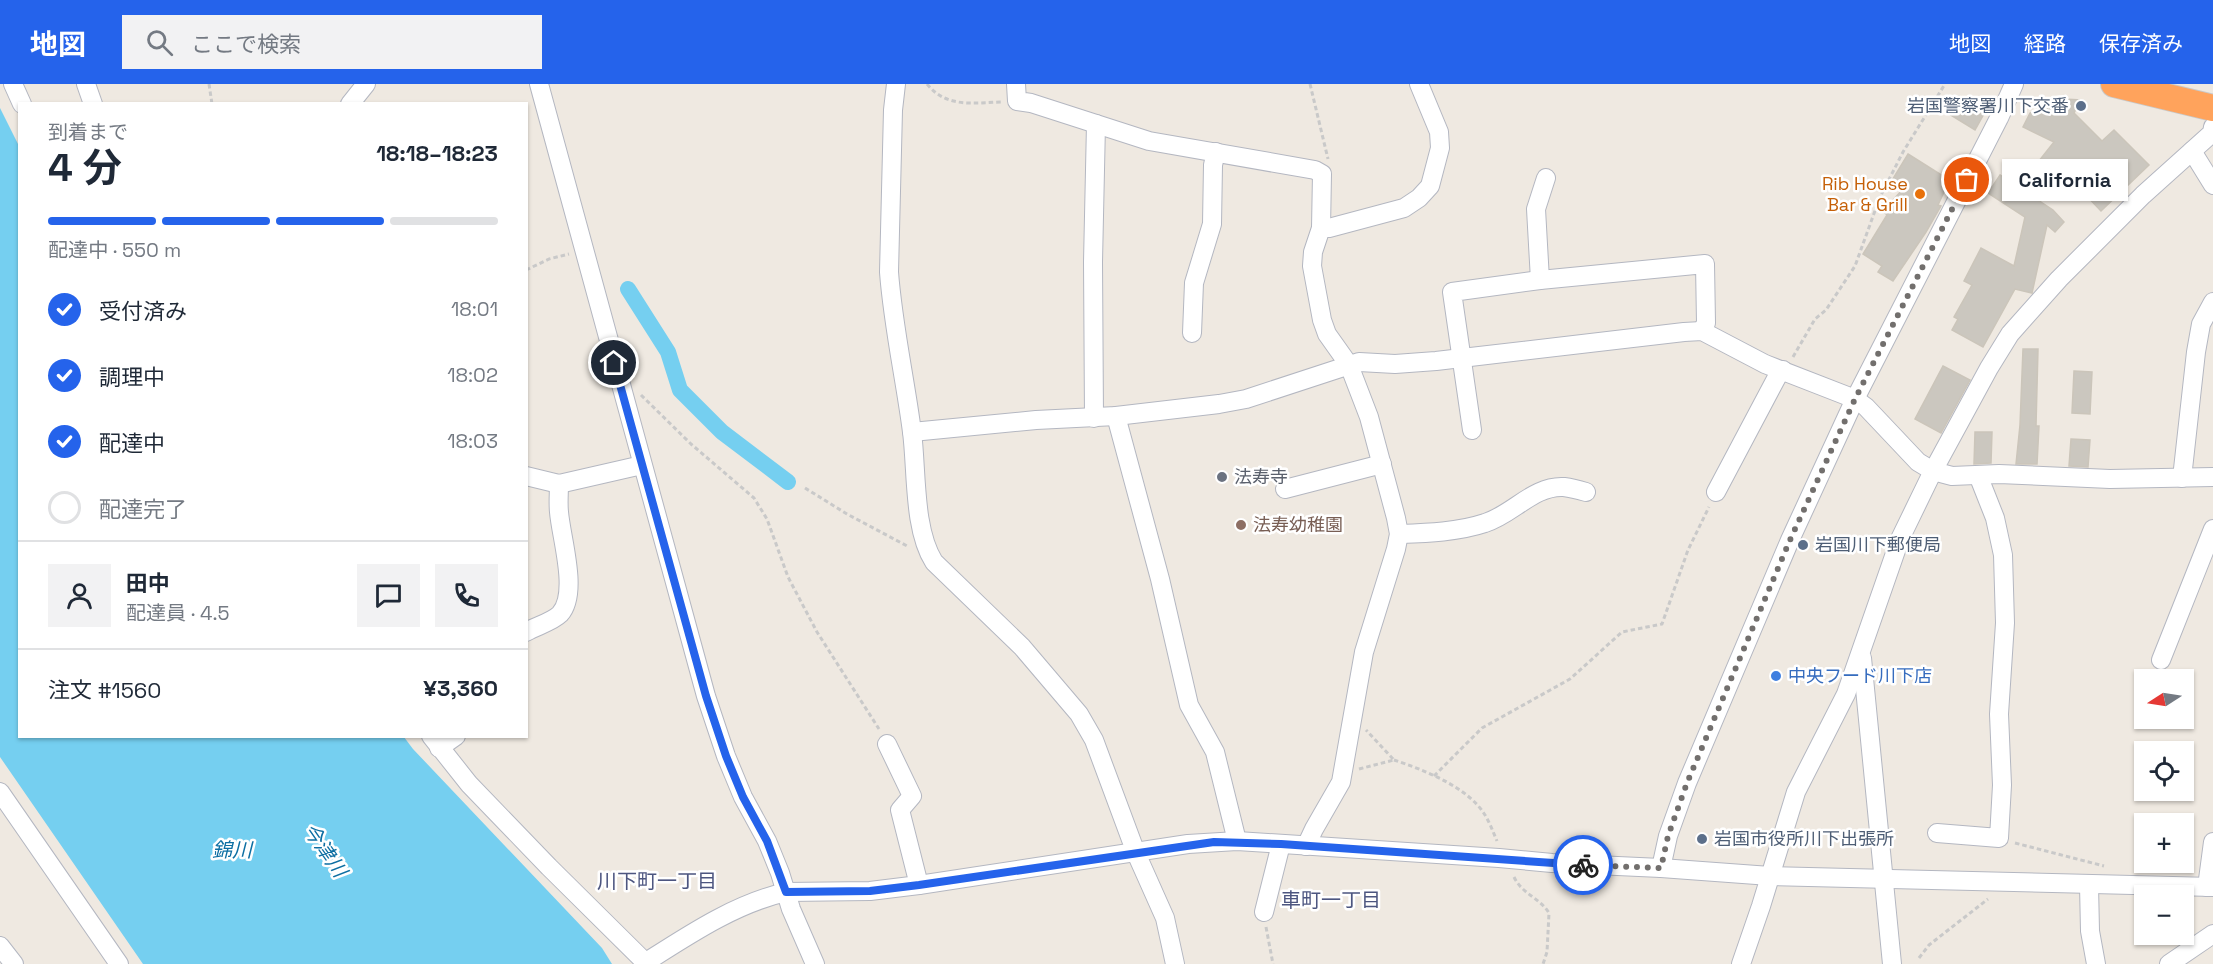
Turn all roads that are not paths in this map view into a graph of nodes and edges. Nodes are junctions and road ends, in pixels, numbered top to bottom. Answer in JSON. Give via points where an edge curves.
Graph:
{"nodes":[{"id":1,"x":13,"y":84,"type":"edge"},
{"id":2,"x":86,"y":84,"type":"edge"},
{"id":3,"x":366,"y":84,"type":"edge"},
{"id":4,"x":539,"y":84,"type":"edge"},
{"id":5,"x":896,"y":84,"type":"edge"},
{"id":6,"x":1419,"y":84,"type":"edge"},
{"id":7,"x":2014,"y":84,"type":"edge"},
{"id":8,"x":2114,"y":84,"type":"edge"},
{"id":9,"x":1017,"y":93,"type":"edge"},
{"id":10,"x":21,"y":102,"type":"edge"},
{"id":11,"x":92,"y":102,"type":"edge"},
{"id":12,"x":352,"y":102,"type":"edge"},
{"id":13,"x":2213,"y":108,"type":"edge"},
{"id":14,"x":1096,"y":124,"type":"junction"},
{"id":15,"x":2213,"y":127,"type":"edge"},
{"id":16,"x":2192,"y":151,"type":"junction"},
{"id":17,"x":1216,"y":152,"type":"junction"},
{"id":18,"x":1546,"y":178,"type":"dead end"},
{"id":19,"x":2213,"y":185,"type":"edge"},
{"id":20,"x":1321,"y":228,"type":"junction"},
{"id":21,"x":1540,"y":280,"type":"junction"},
{"id":22,"x":2213,"y":302,"type":"edge"},
{"id":23,"x":1702,"y":332,"type":"junction"},
{"id":24,"x":1192,"y":333,"type":"dead end"},
{"id":25,"x":1463,"y":358,"type":"junction"},
{"id":26,"x":1349,"y":365,"type":"junction"},
{"id":27,"x":1783,"y":370,"type":"junction"},
{"id":28,"x":1855,"y":399,"type":"junction"},
{"id":29,"x":1116,"y":416,"type":"junction"},
{"id":30,"x":1094,"y":418,"type":"junction"},
{"id":31,"x":1472,"y":430,"type":"dead end"},
{"id":32,"x":912,"y":432,"type":"junction"},
{"id":33,"x":1382,"y":464,"type":"junction"},
{"id":34,"x":642,"y":465,"type":"junction"},
{"id":35,"x":1933,"y":471,"type":"junction"},
{"id":36,"x":1978,"y":475,"type":"junction"},
{"id":37,"x":528,"y":476,"type":"edge"},
{"id":38,"x":2213,"y":477,"type":"edge"},
{"id":39,"x":2182,"y":478,"type":"junction"},
{"id":40,"x":559,"y":484,"type":"junction"},
{"id":41,"x":1285,"y":489,"type":"dead end"},
{"id":42,"x":1586,"y":492,"type":"dead end"},
{"id":43,"x":1716,"y":492,"type":"road end"},
{"id":44,"x":2213,"y":529,"type":"edge"},
{"id":45,"x":1399,"y":534,"type":"junction"},
{"id":46,"x":528,"y":631,"type":"edge"},
{"id":47,"x":1862,"y":655,"type":"junction"},
{"id":48,"x":2161,"y":660,"type":"dead end"},
{"id":49,"x":435,"y":742,"type":"edge"},
{"id":50,"x":887,"y":744,"type":"road end"},
{"id":51,"x":0,"y":792,"type":"edge"},
{"id":52,"x":1937,"y":833,"type":"dead end"},
{"id":53,"x":1237,"y":841,"type":"junction"},
{"id":54,"x":2213,"y":842,"type":"edge"},
{"id":55,"x":1281,"y":844,"type":"junction"},
{"id":56,"x":1306,"y":846,"type":"junction"},
{"id":57,"x":1136,"y":853,"type":"junction"},
{"id":58,"x":1661,"y":868,"type":"junction"},
{"id":59,"x":1770,"y":876,"type":"junction"},
{"id":60,"x":1883,"y":879,"type":"junction"},
{"id":61,"x":919,"y":885,"type":"junction"},
{"id":62,"x":2089,"y":885,"type":"junction"},
{"id":63,"x":2210,"y":887,"type":"edge"},
{"id":64,"x":786,"y":892,"type":"junction"},
{"id":65,"x":1264,"y":912,"type":"road end"},
{"id":66,"x":2213,"y":934,"type":"edge"},
{"id":67,"x":0,"y":946,"type":"edge"},
{"id":68,"x":14,"y":964,"type":"edge"},
{"id":69,"x":119,"y":964,"type":"edge"},
{"id":70,"x":645,"y":964,"type":"edge"},
{"id":71,"x":815,"y":964,"type":"edge"},
{"id":72,"x":1175,"y":964,"type":"edge"},
{"id":73,"x":1741,"y":964,"type":"edge"},
{"id":74,"x":1892,"y":964,"type":"edge"},
{"id":75,"x":2096,"y":964,"type":"edge"},
{"id":76,"x":2169,"y":964,"type":"edge"}],
"edges":[{"from":1,"to":10,"type":"street"},
{"from":2,"to":11,"type":"street"},
{"from":3,"to":12,"type":"street"},
{"from":4,"to":34,"type":"street"},
{"from":5,"to":32,"type":"street","via":[[889,272]]},
{"from":6,"to":20,"type":"street","via":[[1439,132],[1440,148],[1430,186],[1404,208]]},
{"from":7,"to":28,"type":"street"},
{"from":8,"to":13,"type":"highway"},
{"from":9,"to":14,"type":"street","via":[[1031,103]]},
{"from":14,"to":17,"type":"street","via":[[1149,141]]},
{"from":14,"to":30,"type":"street"},
{"from":15,"to":16,"type":"street","via":[[2212,133]]},
{"from":16,"to":19,"type":"street"},
{"from":16,"to":35,"type":"street","via":[[2102,235],[2010,334]]},
{"from":17,"to":20,"type":"street","via":[[1322,174]]},
{"from":17,"to":24,"type":"street","via":[[1212,224],[1194,283]]},
{"from":18,"to":21,"type":"street","via":[[1536,209]]},
{"from":20,"to":26,"type":"street","via":[[1312,266],[1322,320]]},
{"from":21,"to":23,"type":"street","via":[[1705,264],[1706,323]]},
{"from":21,"to":25,"type":"street","via":[[1452,292]]},
{"from":22,"to":39,"type":"street","via":[[2201,324],[2196,352]]},
{"from":23,"to":25,"type":"street"},
{"from":23,"to":27,"type":"street"},
{"from":25,"to":26,"type":"street"},
{"from":25,"to":31,"type":"street"},
{"from":26,"to":29,"type":"street","via":[[1246,399]]},
{"from":26,"to":33,"type":"street"},
{"from":27,"to":28,"type":"street"},
{"from":27,"to":43,"type":"street"},
{"from":28,"to":35,"type":"street","via":[[1918,462]]},
{"from":28,"to":58,"type":"street","via":[[1691,772]]},
{"from":29,"to":30,"type":"street"},
{"from":29,"to":53,"type":"street","via":[[1189,705],[1215,752]]},
{"from":30,"to":32,"type":"street"},
{"from":32,"to":57,"type":"street","via":[[927,552],[1022,647],[1079,714],[1094,740]]},
{"from":33,"to":41,"type":"street"},
{"from":33,"to":45,"type":"street"},
{"from":34,"to":40,"type":"street"},
{"from":34,"to":64,"type":"street","via":[[726,756],[767,841]]},
{"from":35,"to":36,"type":"street","via":[[1952,476]]},
{"from":35,"to":47,"type":"street","via":[[1900,539]]},
{"from":36,"to":39,"type":"street"},
{"from":36,"to":52,"type":"street","via":[[1995,518],[2003,555],[1999,838]]},
{"from":37,"to":40,"type":"street"},
{"from":38,"to":39,"type":"street"},
{"from":40,"to":46,"type":"street","via":[[558,511],[568,573],[565,606],[559,616]]},
{"from":42,"to":45,"type":"street","via":[[1563,487],[1548,489],[1484,524]]},
{"from":44,"to":48,"type":"street"},
{"from":45,"to":56,"type":"street","via":[[1364,652],[1345,769],[1337,792]]},
{"from":47,"to":59,"type":"street","via":[[1833,722],[1804,772]]},
{"from":47,"to":60,"type":"street"},
{"from":49,"to":70,"type":"street","via":[[469,784]]},
{"from":50,"to":61,"type":"street","via":[[912,796],[900,810]]},
{"from":51,"to":69,"type":"street"},
{"from":53,"to":55,"type":"street"},
{"from":53,"to":57,"type":"street"},
{"from":54,"to":63,"type":"street"},
{"from":55,"to":56,"type":"street"},
{"from":55,"to":65,"type":"street"},
{"from":56,"to":58,"type":"street"},
{"from":57,"to":61,"type":"street"},
{"from":57,"to":72,"type":"street","via":[[1165,918]]},
{"from":58,"to":59,"type":"street"},
{"from":59,"to":60,"type":"street"},
{"from":59,"to":73,"type":"street"},
{"from":60,"to":62,"type":"street"},
{"from":60,"to":74,"type":"street"},
{"from":61,"to":64,"type":"street","via":[[870,891]]},
{"from":62,"to":63,"type":"street"},
{"from":62,"to":75,"type":"street","via":[[2090,931]]},
{"from":64,"to":70,"type":"street","via":[[739,909],[690,934]]},
{"from":64,"to":71,"type":"street"},
{"from":66,"to":76,"type":"street"},
{"from":67,"to":68,"type":"street"}]}
